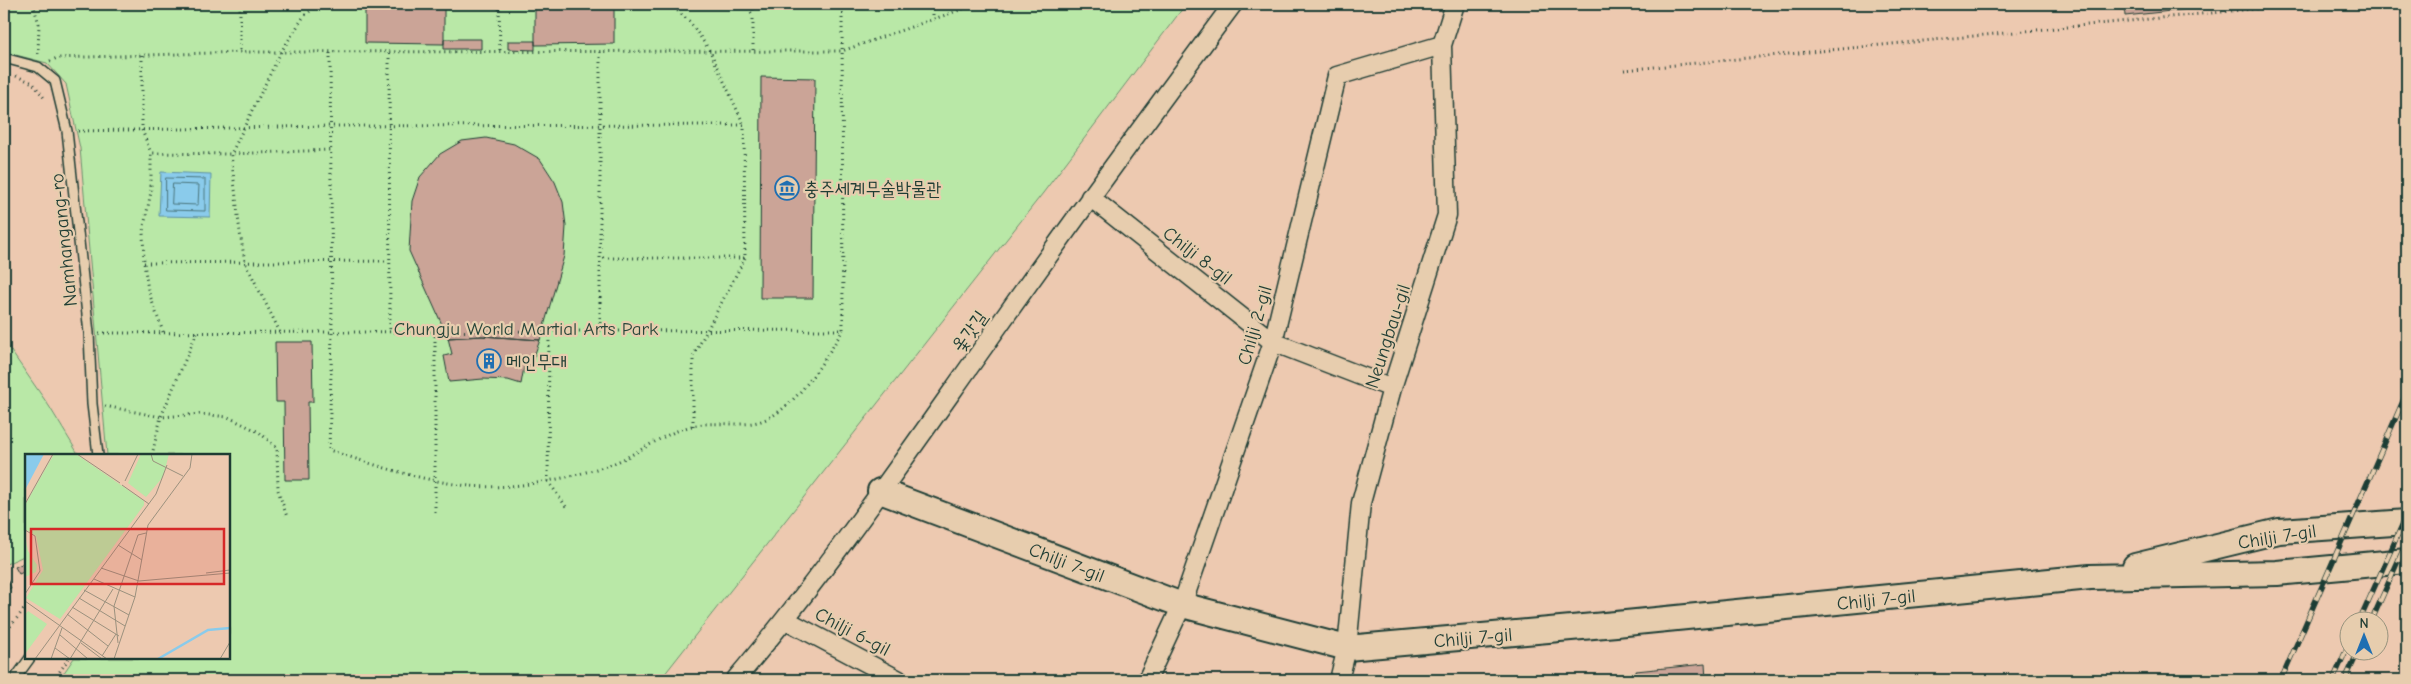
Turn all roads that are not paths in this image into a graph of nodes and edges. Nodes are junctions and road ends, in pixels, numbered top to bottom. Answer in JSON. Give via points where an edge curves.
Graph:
{"nodes":[{"id":1,"x":1233,"y":4,"type":"edge"},
{"id":2,"x":1455,"y":4,"type":"edge"},
{"id":3,"x":1442,"y":45,"type":"junction"},
{"id":4,"x":4,"y":58,"type":"edge"},
{"id":5,"x":1090,"y":197,"type":"junction"},
{"id":6,"x":1273,"y":342,"type":"junction"},
{"id":7,"x":1392,"y":388,"type":"junction"},
{"id":8,"x":98,"y":454,"type":"edge"},
{"id":9,"x":880,"y":491,"type":"junction"},
{"id":10,"x":2407,"y":522,"type":"edge"},
{"id":11,"x":2407,"y":561,"type":"edge"},
{"id":12,"x":2090,"y":578,"type":"junction"},
{"id":13,"x":1182,"y":605,"type":"junction"},
{"id":14,"x":786,"y":620,"type":"junction"},
{"id":15,"x":1347,"y":648,"type":"junction"},
{"id":16,"x":29,"y":659,"type":"edge"},
{"id":17,"x":14,"y":680,"type":"edge"},
{"id":18,"x":735,"y":680,"type":"edge"},
{"id":19,"x":899,"y":680,"type":"edge"},
{"id":20,"x":1147,"y":680,"type":"edge"},
{"id":21,"x":1339,"y":680,"type":"edge"}],
"edges":[{"from":1,"to":5,"type":"street","name":"옻갓길"},
{"from":2,"to":3,"type":"street","name":"Neungbau-gil"},
{"from":3,"to":6,"type":"street","name":"Chilji 2-gil","via":[[1337,76]]},
{"from":3,"to":7,"type":"street","name":"Neungbau-gil","via":[[1447,215]]},
{"from":4,"to":8,"type":"lane","name":"Namhangang-ro","via":[[38,67],[55,81],[68,131]]},
{"from":5,"to":6,"type":"street","name":"Chilji 8-gil"},
{"from":5,"to":9,"type":"street","name":"옻갓길"},
{"from":6,"to":7,"type":"street","name":"Chilji 8-gil"},
{"from":6,"to":13,"type":"street","name":"Chilji 2-gil"},
{"from":7,"to":15,"type":"street","name":"Neungbau-gil","via":[[1361,503]]},
{"from":9,"to":13,"type":"street","name":"Chilji 7-gil"},
{"from":9,"to":14,"type":"street","name":"옻갓길"},
{"from":10,"to":12,"type":"street","name":"Chilji 7-gil","via":[[2279,531]]},
{"from":11,"to":12,"type":"street","name":"Chilji 7-gil","via":[[2276,573]]},
{"from":12,"to":15,"type":"street","name":"Chilji 7-gil"},
{"from":13,"to":15,"type":"street","name":"Chilji 7-gil"},
{"from":13,"to":20,"type":"street","name":"Chilji 2-gil"},
{"from":14,"to":18,"type":"street","name":"옻갓길"},
{"from":14,"to":19,"type":"street","name":"Chilji 6-gil"},
{"from":15,"to":21,"type":"street","name":"Neungbau-gil"},
{"from":16,"to":17,"type":"lane"}]}
